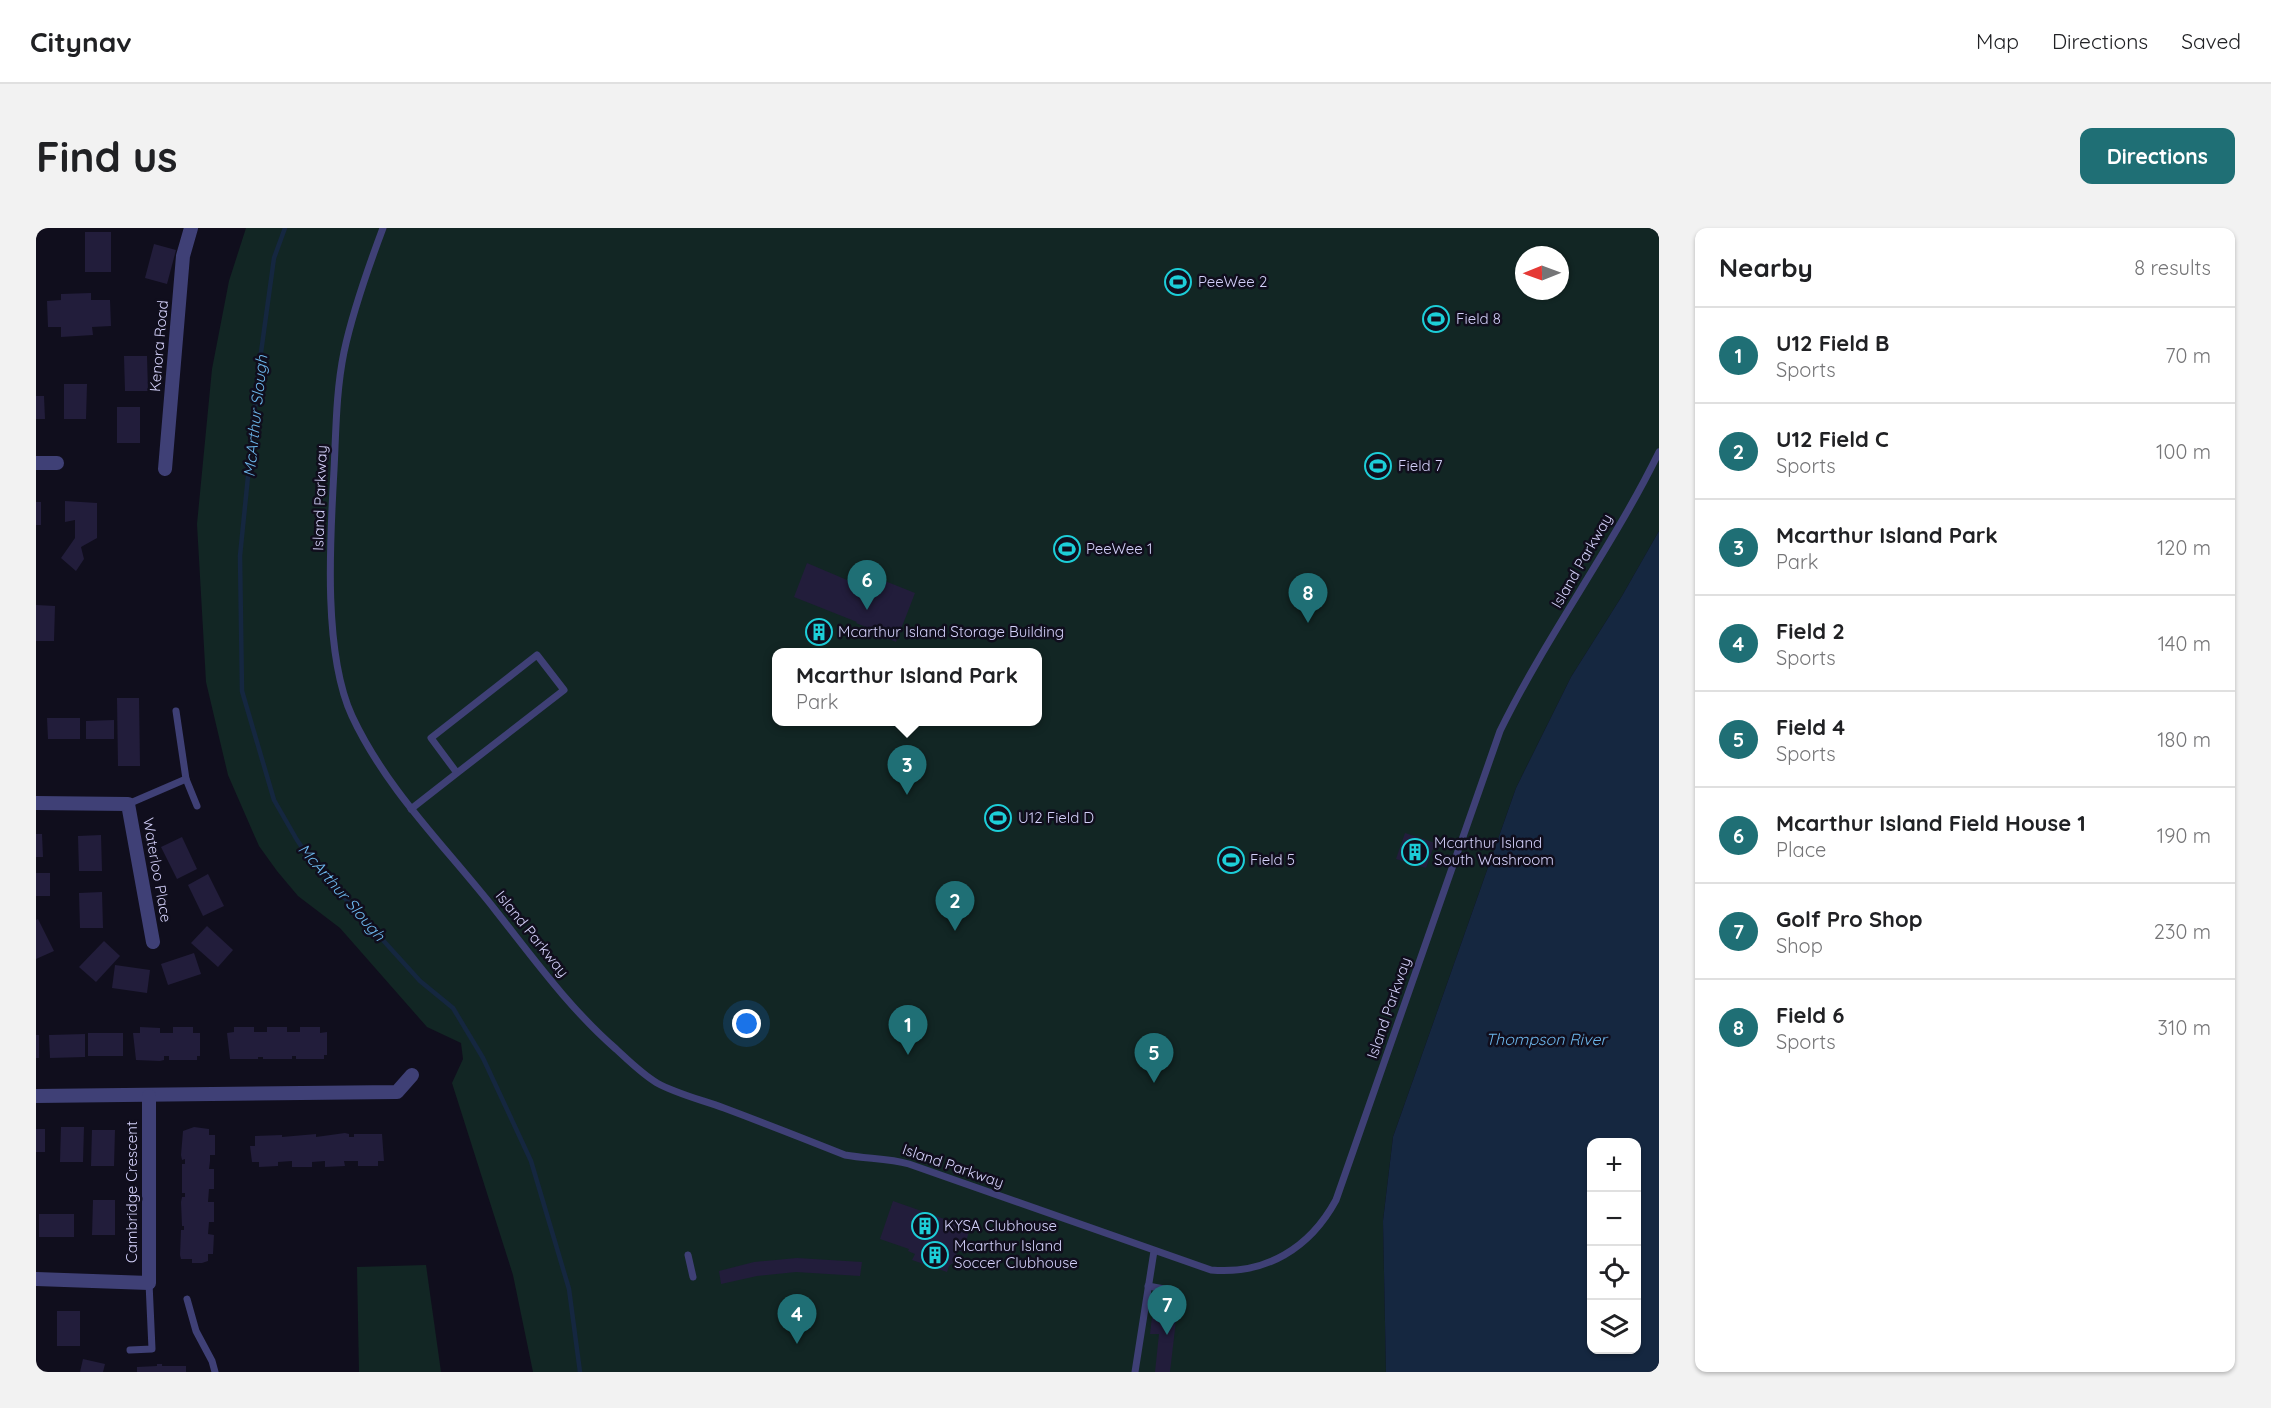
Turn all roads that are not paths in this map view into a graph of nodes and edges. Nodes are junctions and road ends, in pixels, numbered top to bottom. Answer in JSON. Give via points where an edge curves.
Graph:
{"nodes":[{"id":1,"x":191,"y":228,"type":"edge"},
{"id":2,"x":383,"y":228,"type":"edge"},
{"id":3,"x":1659,"y":452,"type":"edge"},
{"id":4,"x":36,"y":463,"type":"edge"},
{"id":5,"x":57,"y":463,"type":"dead end"},
{"id":6,"x":165,"y":469,"type":"dead end"},
{"id":7,"x":176,"y":711,"type":"dead end"},
{"id":8,"x":457,"y":773,"type":"junction"},
{"id":9,"x":186,"y":779,"type":"junction"},
{"id":10,"x":36,"y":803,"type":"edge"},
{"id":11,"x":128,"y":804,"type":"junction"},
{"id":12,"x":197,"y":806,"type":"dead end"},
{"id":13,"x":411,"y":809,"type":"junction"},
{"id":14,"x":153,"y":942,"type":"dead end"},
{"id":15,"x":412,"y":1075,"type":"dead end"},
{"id":16,"x":36,"y":1096,"type":"edge"},
{"id":17,"x":149,"y":1096,"type":"junction"},
{"id":18,"x":1154,"y":1251,"type":"junction"},
{"id":19,"x":688,"y":1255,"type":"dead end"},
{"id":20,"x":693,"y":1277,"type":"dead end"},
{"id":21,"x":36,"y":1279,"type":"edge"},
{"id":22,"x":148,"y":1283,"type":"junction"},
{"id":23,"x":1148,"y":1286,"type":"junction"},
{"id":24,"x":1175,"y":1291,"type":"dead end"},
{"id":25,"x":187,"y":1299,"type":"dead end"},
{"id":26,"x":130,"y":1350,"type":"dead end"},
{"id":27,"x":215,"y":1372,"type":"edge"},
{"id":28,"x":1135,"y":1372,"type":"edge"}],
"edges":[{"from":1,"to":6,"type":"street","name":"Kenora Road","via":[[183,256]]},
{"from":2,"to":13,"type":"lane","name":"Island Parkway","via":[[344,352],[334,459],[331,590],[337,657],[347,704],[374,758]]},
{"from":3,"to":18,"type":"lane","name":"Island Parkway","via":[[1522,686],[1500,731],[1341,1188],[1328,1214],[1294,1250],[1251,1268],[1211,1270]]},
{"from":4,"to":5,"type":"street"},
{"from":7,"to":9,"type":"lane"},
{"from":8,"to":8,"type":"lane","via":[[431,738],[537,655],[564,690]]},
{"from":8,"to":13,"type":"lane"},
{"from":9,"to":11,"type":"lane"},
{"from":9,"to":12,"type":"lane"},
{"from":10,"to":11,"type":"street"},
{"from":11,"to":14,"type":"street","name":"Waterloo Place"},
{"from":13,"to":18,"type":"lane","name":"Island Parkway","via":[[600,1037],[658,1084],[845,1155],[909,1164]]},
{"from":15,"to":17,"type":"street","via":[[397,1092]]},
{"from":16,"to":17,"type":"street"},
{"from":17,"to":22,"type":"street","name":"Cambridge Crescent"},
{"from":18,"to":23,"type":"lane"},
{"from":19,"to":20,"type":"lane"},
{"from":21,"to":22,"type":"street","name":"Cambridge Crescent"},
{"from":22,"to":26,"type":"lane","via":[[152,1348]]},
{"from":23,"to":24,"type":"lane"},
{"from":23,"to":28,"type":"lane"},
{"from":25,"to":27,"type":"lane","via":[[196,1331]]}]}
